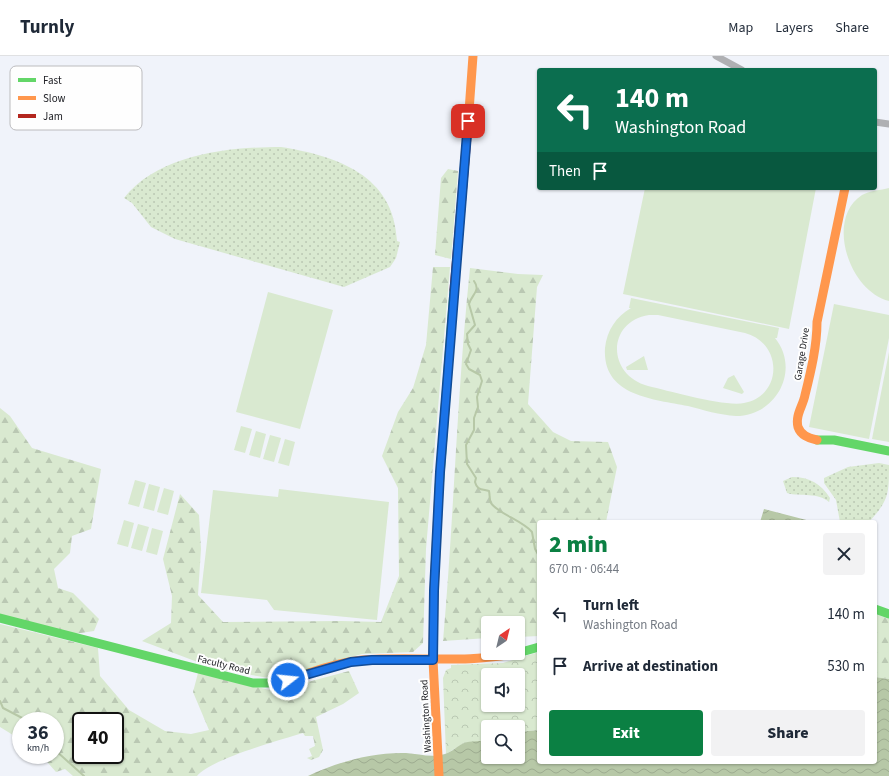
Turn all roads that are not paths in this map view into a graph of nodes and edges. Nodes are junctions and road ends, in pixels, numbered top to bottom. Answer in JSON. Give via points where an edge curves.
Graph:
{"nodes":[{"id":1,"x":473,"y":56,"type":"edge"},
{"id":2,"x":716,"y":56,"type":"edge"},
{"id":3,"x":738,"y":68,"type":"edge"},
{"id":4,"x":877,"y":122,"type":"edge"},
{"id":5,"x":889,"y":124,"type":"edge"},
{"id":6,"x":845,"y":190,"type":"edge"},
{"id":7,"x":889,"y":451,"type":"edge"},
{"id":8,"x":877,"y":611,"type":"edge"},
{"id":9,"x":889,"y":614,"type":"edge"},
{"id":10,"x":0,"y":618,"type":"edge"},
{"id":11,"x":537,"y":648,"type":"edge"},
{"id":12,"x":525,"y":651,"type":"edge"},
{"id":13,"x":481,"y":658,"type":"edge"},
{"id":14,"x":433,"y":660,"type":"junction"},
{"id":15,"x":438,"y":776,"type":"edge"}],
"edges":[{"from":1,"to":14,"type":"street","name":"Washington Road","via":[[440,472]]},
{"from":2,"to":3,"type":"street"},
{"from":4,"to":5,"type":"street"},
{"from":6,"to":7,"type":"street","name":"Garage Drive","via":[[817,322],[817,338],[798,414],[798,427],[804,436],[817,440],[834,440]]},
{"from":8,"to":9,"type":"street"},
{"from":10,"to":14,"type":"street","name":"Faculty Road","via":[[253,683],[274,683],[361,660]]},
{"from":11,"to":12,"type":"street","name":"Faculty Road"},
{"from":13,"to":14,"type":"street","name":"Faculty Road"},
{"from":14,"to":15,"type":"street","name":"Washington Road"}]}
